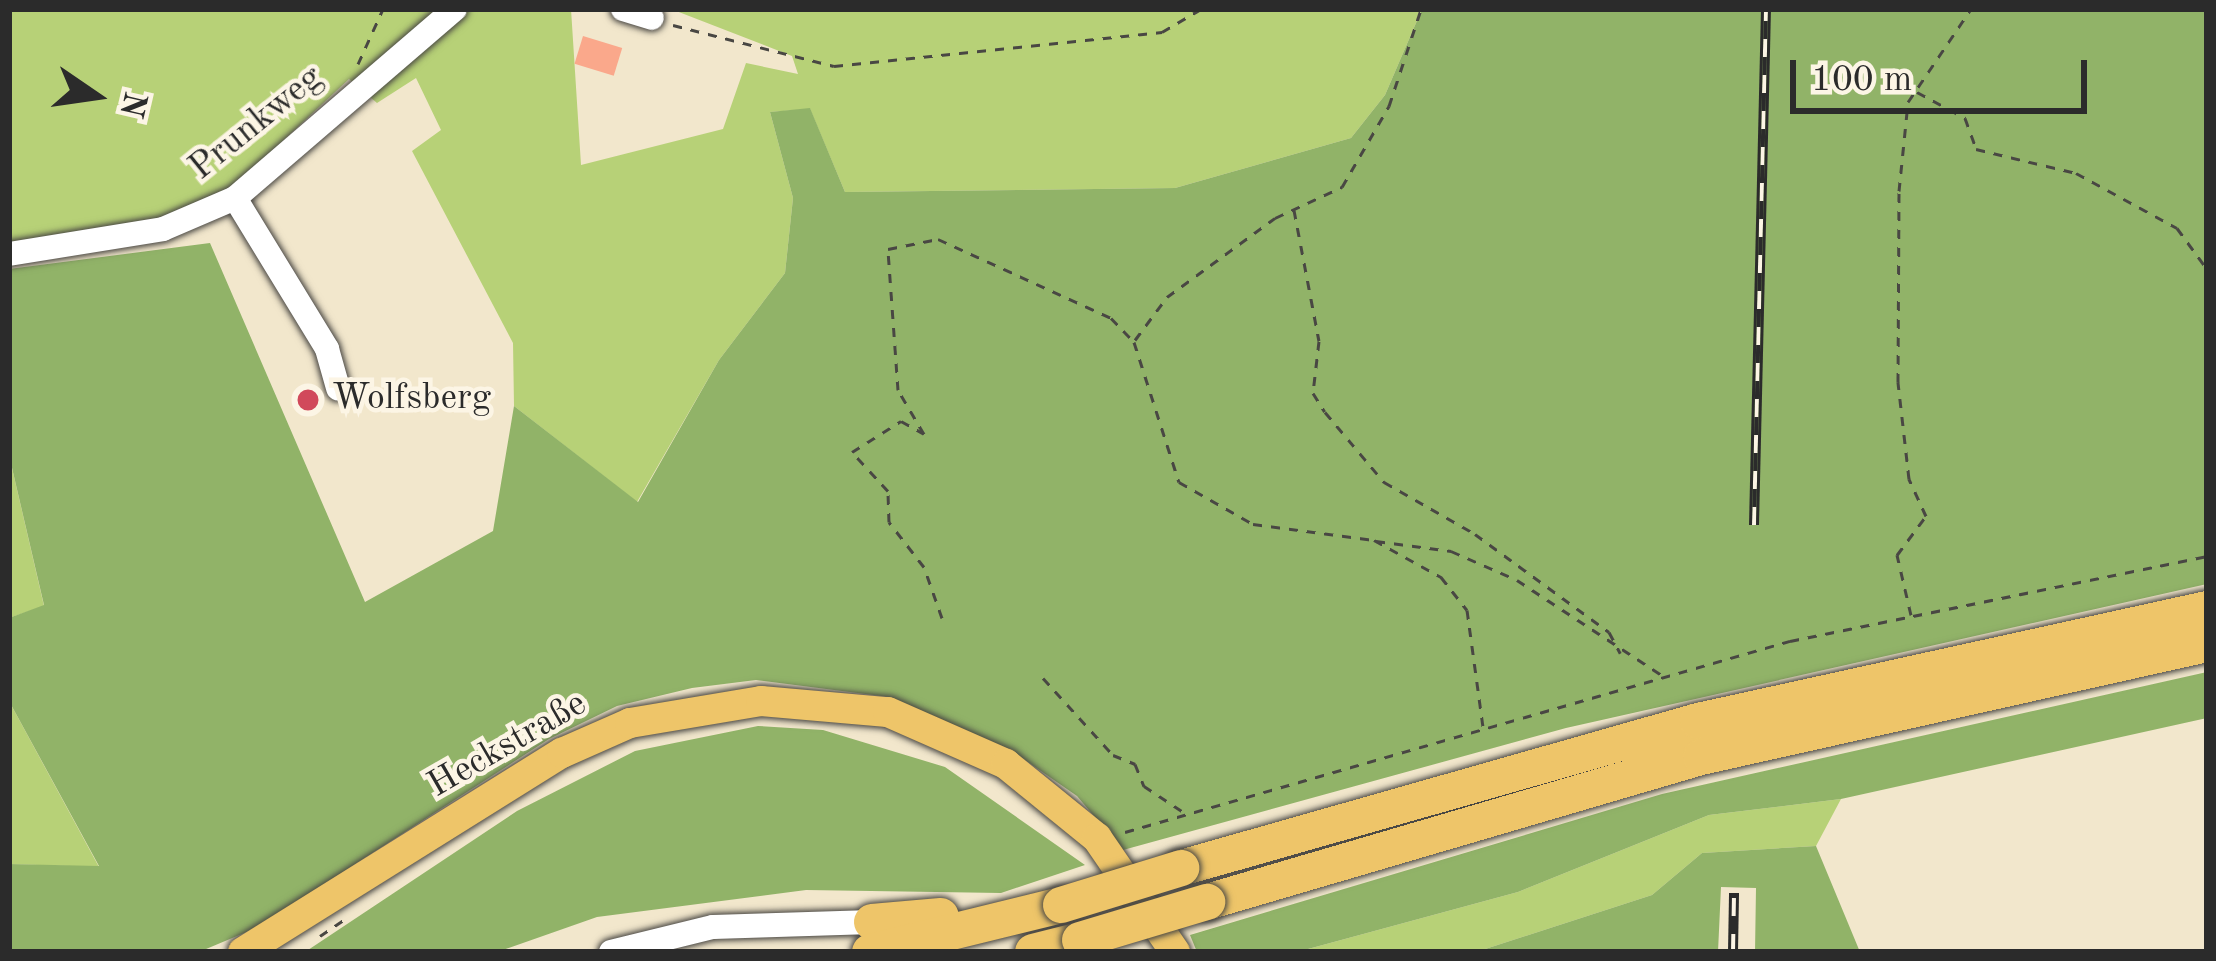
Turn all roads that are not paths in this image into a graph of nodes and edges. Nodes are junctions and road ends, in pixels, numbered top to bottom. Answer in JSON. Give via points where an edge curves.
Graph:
{"nodes":[{"id":1,"x":454,"y":9,"type":"edge"},
{"id":2,"x":623,"y":9,"type":"edge"},
{"id":3,"x":652,"y":18,"type":"road end"},
{"id":4,"x":235,"y":198,"type":"junction"},
{"id":5,"x":9,"y":254,"type":"edge"},
{"id":6,"x":338,"y":388,"type":"dead end"},
{"id":7,"x":2207,"y":609,"type":"edge"},
{"id":8,"x":2207,"y":644,"type":"edge"},
{"id":9,"x":871,"y":937,"type":"edge"},
{"id":10,"x":243,"y":952,"type":"edge"},
{"id":11,"x":611,"y":952,"type":"edge"},
{"id":12,"x":1033,"y":952,"type":"edge"},
{"id":13,"x":1174,"y":952,"type":"edge"}],
"edges":[{"from":1,"to":4,"type":"street","name":"Prunkweg"},
{"from":2,"to":3,"type":"street"},
{"from":4,"to":5,"type":"street","name":"Prunkweg","via":[[163,229]]},
{"from":4,"to":6,"type":"street","via":[[327,349]]},
{"from":7,"to":9,"type":"highway","bridge":true,"via":[[1698,721],[1060,905]]},
{"from":8,"to":12,"type":"highway","bridge":true,"via":[[1724,752]]},
{"from":9,"to":11,"type":"street","via":[[713,927]]},
{"from":10,"to":13,"type":"main road","name":"Heckstraße","via":[[562,753],[699,706],[888,712],[1006,764],[1097,838]]}]}
